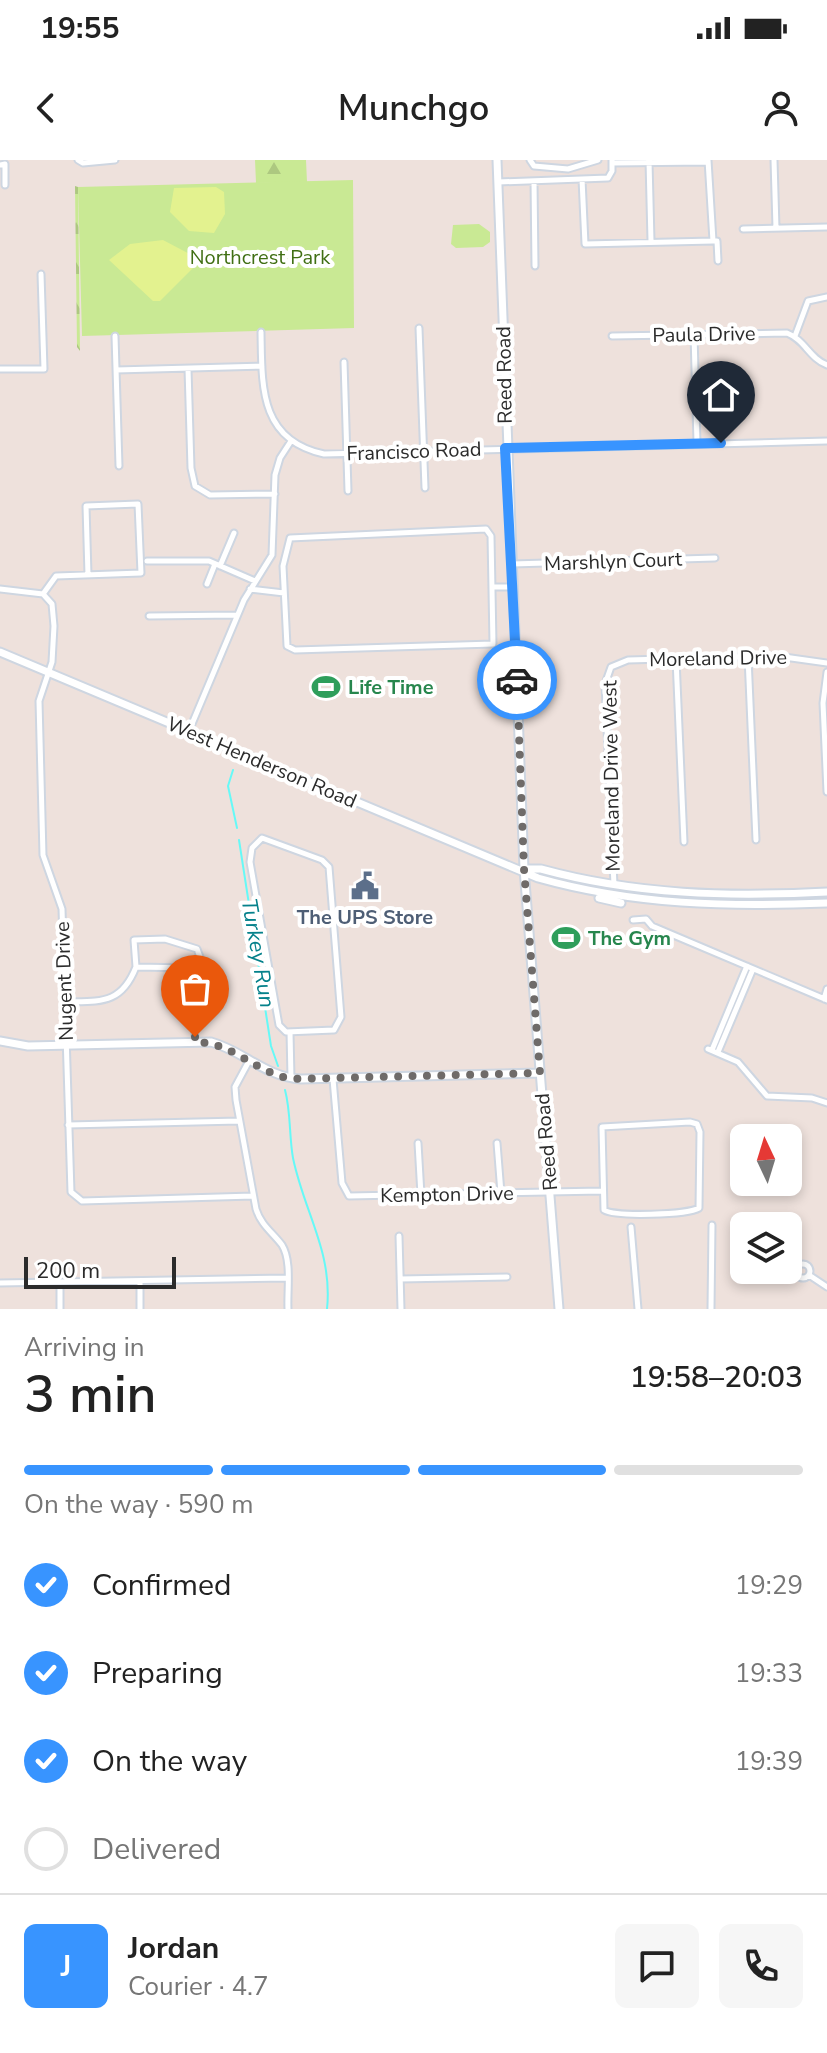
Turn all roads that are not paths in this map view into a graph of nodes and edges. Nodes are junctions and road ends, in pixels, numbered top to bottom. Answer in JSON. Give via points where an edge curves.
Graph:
{"nodes":[{"id":1,"x":78,"y":160,"type":"edge"},
{"id":2,"x":115,"y":160,"type":"edge"},
{"id":3,"x":497,"y":160,"type":"edge"},
{"id":4,"x":530,"y":160,"type":"edge"},
{"id":5,"x":598,"y":160,"type":"edge"},
{"id":6,"x":774,"y":160,"type":"edge"},
{"id":7,"x":612,"y":161,"type":"edge"},
{"id":8,"x":649,"y":161,"type":"edge"},
{"id":9,"x":708,"y":161,"type":"edge"},
{"id":10,"x":0,"y":165,"type":"edge"},
{"id":11,"x":582,"y":179,"type":"junction"},
{"id":12,"x":534,"y":181,"type":"junction"},
{"id":13,"x":498,"y":182,"type":"junction"},
{"id":14,"x":5,"y":185,"type":"dead end"},
{"id":15,"x":827,"y":227,"type":"edge"},
{"id":16,"x":776,"y":228,"type":"junction"},
{"id":17,"x":743,"y":229,"type":"dead end"},
{"id":18,"x":651,"y":241,"type":"junction"},
{"id":19,"x":713,"y":241,"type":"junction"},
{"id":20,"x":718,"y":261,"type":"dead end"},
{"id":21,"x":535,"y":266,"type":"dead end"},
{"id":22,"x":41,"y":274,"type":"dead end"},
{"id":23,"x":827,"y":297,"type":"edge"},
{"id":24,"x":419,"y":328,"type":"dead end"},
{"id":25,"x":261,"y":332,"type":"dead end"},
{"id":26,"x":694,"y":334,"type":"junction"},
{"id":27,"x":115,"y":336,"type":"dead end"},
{"id":28,"x":612,"y":336,"type":"dead end"},
{"id":29,"x":795,"y":336,"type":"junction"},
{"id":30,"x":344,"y":362,"type":"dead end"},
{"id":31,"x":827,"y":365,"type":"edge"},
{"id":32,"x":262,"y":366,"type":"junction"},
{"id":33,"x":0,"y":369,"type":"edge"},
{"id":34,"x":188,"y":369,"type":"junction"},
{"id":35,"x":116,"y":370,"type":"junction"},
{"id":36,"x":291,"y":441,"type":"junction"},
{"id":37,"x":827,"y":441,"type":"edge"},
{"id":38,"x":697,"y":443,"type":"junction"},
{"id":39,"x":505,"y":448,"type":"junction"},
{"id":40,"x":424,"y":451,"type":"junction"},
{"id":41,"x":347,"y":454,"type":"junction"},
{"id":42,"x":119,"y":466,"type":"dead end"},
{"id":43,"x":425,"y":488,"type":"dead end"},
{"id":44,"x":348,"y":491,"type":"dead end"},
{"id":45,"x":275,"y":494,"type":"junction"},
{"id":46,"x":234,"y":533,"type":"dead end"},
{"id":47,"x":715,"y":558,"type":"dead end"},
{"id":48,"x":147,"y":561,"type":"dead end"},
{"id":49,"x":511,"y":564,"type":"junction"},
{"id":50,"x":218,"y":565,"type":"junction"},
{"id":51,"x":88,"y":575,"type":"junction"},
{"id":52,"x":255,"y":581,"type":"junction"},
{"id":53,"x":207,"y":584,"type":"dead end"},
{"id":54,"x":492,"y":587,"type":"junction"},
{"id":55,"x":512,"y":587,"type":"junction"},
{"id":56,"x":0,"y":589,"type":"edge"},
{"id":57,"x":249,"y":589,"type":"junction"},
{"id":58,"x":284,"y":593,"type":"junction"},
{"id":59,"x":43,"y":594,"type":"junction"},
{"id":60,"x":237,"y":615,"type":"junction"},
{"id":61,"x":149,"y":616,"type":"dead end"},
{"id":62,"x":0,"y":652,"type":"edge"},
{"id":63,"x":748,"y":657,"type":"junction"},
{"id":64,"x":676,"y":659,"type":"junction"},
{"id":65,"x":827,"y":663,"type":"edge"},
{"id":66,"x":611,"y":667,"type":"joint"},
{"id":67,"x":827,"y":672,"type":"edge"},
{"id":68,"x":49,"y":673,"type":"junction"},
{"id":69,"x":825,"y":714,"type":"edge"},
{"id":70,"x":189,"y":731,"type":"junction"},
{"id":71,"x":827,"y":792,"type":"edge"},
{"id":72,"x":756,"y":840,"type":"dead end"},
{"id":73,"x":684,"y":842,"type":"dead end"},
{"id":74,"x":524,"y":869,"type":"junction"},
{"id":75,"x":614,"y":886,"type":"junction"},
{"id":76,"x":588,"y":891,"type":"junction"},
{"id":77,"x":827,"y":892,"type":"edge"},
{"id":78,"x":621,"y":903,"type":"dead end"},
{"id":79,"x":827,"y":903,"type":"edge"},
{"id":80,"x":633,"y":920,"type":"dead end"},
{"id":81,"x":136,"y":967,"type":"junction"},
{"id":82,"x":193,"y":968,"type":"junction"},
{"id":83,"x":750,"y":968,"type":"junction"},
{"id":84,"x":827,"y":989,"type":"edge"},
{"id":85,"x":825,"y":999,"type":"edge"},
{"id":86,"x":65,"y":1002,"type":"junction"},
{"id":87,"x":290,"y":1032,"type":"junction"},
{"id":88,"x":0,"y":1041,"type":"edge"},
{"id":89,"x":195,"y":1042,"type":"junction"},
{"id":90,"x":66,"y":1045,"type":"junction"},
{"id":91,"x":249,"y":1061,"type":"junction"},
{"id":92,"x":540,"y":1073,"type":"junction"},
{"id":93,"x":291,"y":1079,"type":"junction"},
{"id":94,"x":333,"y":1079,"type":"junction"},
{"id":95,"x":827,"y":1103,"type":"edge"},
{"id":96,"x":239,"y":1121,"type":"junction"},
{"id":97,"x":68,"y":1125,"type":"junction"},
{"id":98,"x":418,"y":1143,"type":"dead end"},
{"id":99,"x":497,"y":1143,"type":"dead end"},
{"id":100,"x":602,"y":1191,"type":"junction"},
{"id":101,"x":550,"y":1192,"type":"junction"},
{"id":102,"x":501,"y":1193,"type":"junction"},
{"id":103,"x":421,"y":1195,"type":"junction"},
{"id":104,"x":253,"y":1196,"type":"junction"},
{"id":105,"x":712,"y":1225,"type":"dead end"},
{"id":106,"x":631,"y":1227,"type":"dead end"},
{"id":107,"x":399,"y":1236,"type":"dead end"},
{"id":108,"x":809,"y":1275,"type":"dead end"},
{"id":109,"x":507,"y":1277,"type":"dead end"},
{"id":110,"x":287,"y":1278,"type":"junction"},
{"id":111,"x":400,"y":1279,"type":"junction"},
{"id":112,"x":140,"y":1281,"type":"junction"},
{"id":113,"x":0,"y":1283,"type":"edge"},
{"id":114,"x":60,"y":1283,"type":"junction"},
{"id":115,"x":827,"y":1287,"type":"edge"},
{"id":116,"x":60,"y":1309,"type":"edge"},
{"id":117,"x":140,"y":1309,"type":"edge"},
{"id":118,"x":288,"y":1309,"type":"edge"},
{"id":119,"x":401,"y":1309,"type":"edge"},
{"id":120,"x":559,"y":1309,"type":"edge"},
{"id":121,"x":638,"y":1309,"type":"edge"},
{"id":122,"x":711,"y":1309,"type":"edge"}],
"edges":[{"from":1,"to":2,"type":"street"},
{"from":3,"to":13,"type":"main road","name":"Reed Road"},
{"from":4,"to":5,"type":"street","via":[[534,166],[568,169]]},
{"from":6,"to":16,"type":"street"},
{"from":7,"to":8,"type":"street"},
{"from":7,"to":11,"type":"street","via":[[608,178]]},
{"from":8,"to":9,"type":"street"},
{"from":8,"to":18,"type":"street"},
{"from":9,"to":19,"type":"street"},
{"from":10,"to":14,"type":"street","via":[[5,164]]},
{"from":11,"to":12,"type":"street"},
{"from":11,"to":18,"type":"street","via":[[585,244]]},
{"from":12,"to":13,"type":"street"},
{"from":12,"to":21,"type":"street"},
{"from":13,"to":39,"type":"main road","name":"Reed Road"},
{"from":15,"to":16,"type":"street"},
{"from":16,"to":17,"type":"street"},
{"from":18,"to":19,"type":"street"},
{"from":19,"to":20,"type":"street"},
{"from":22,"to":33,"type":"street","via":[[44,369]]},
{"from":23,"to":29,"type":"street","via":[[808,301]]},
{"from":24,"to":40,"type":"street"},
{"from":25,"to":32,"type":"street"},
{"from":26,"to":28,"type":"street","name":"Paula Drive"},
{"from":26,"to":29,"type":"street","name":"Paula Drive"},
{"from":26,"to":38,"type":"street"},
{"from":27,"to":35,"type":"street"},
{"from":29,"to":31,"type":"street"},
{"from":30,"to":41,"type":"street"},
{"from":32,"to":34,"type":"street"},
{"from":32,"to":36,"type":"street","via":[[267,406]]},
{"from":34,"to":35,"type":"street"},
{"from":34,"to":45,"type":"street","via":[[195,486],[210,495]]},
{"from":35,"to":42,"type":"street"},
{"from":36,"to":41,"type":"street","name":"Francisco Road","via":[[314,452]]},
{"from":36,"to":45,"type":"street","via":[[278,464]]},
{"from":37,"to":38,"type":"street","name":"Francisco Road"},
{"from":38,"to":39,"type":"street","name":"Francisco Road"},
{"from":39,"to":40,"type":"street","name":"Francisco Road"},
{"from":39,"to":49,"type":"main road","name":"Reed Road"},
{"from":40,"to":41,"type":"street","name":"Francisco Road"},
{"from":40,"to":43,"type":"street"},
{"from":41,"to":44,"type":"street"},
{"from":45,"to":52,"type":"street","via":[[272,555]]},
{"from":46,"to":50,"type":"street"},
{"from":47,"to":49,"type":"street","name":"Marshlyn Court"},
{"from":48,"to":50,"type":"street","via":[[202,560]]},
{"from":49,"to":55,"type":"main road","name":"Reed Road"},
{"from":50,"to":52,"type":"street"},
{"from":50,"to":53,"type":"street"},
{"from":51,"to":51,"type":"street","via":[[86,506],[138,504],[141,573]]},
{"from":51,"to":59,"type":"street","via":[[56,576]]},
{"from":52,"to":57,"type":"street"},
{"from":54,"to":55,"type":"street"},
{"from":54,"to":58,"type":"street","via":[[489,530],[386,531],[290,538],[284,556]]},
{"from":54,"to":58,"type":"street","via":[[493,644],[472,647],[290,649],[285,641]]},
{"from":55,"to":74,"type":"main road","name":"Reed Road"},
{"from":56,"to":59,"type":"street"},
{"from":57,"to":58,"type":"street"},
{"from":57,"to":60,"type":"street"},
{"from":59,"to":68,"type":"street","name":"Nugent Drive","via":[[53,608]]},
{"from":60,"to":61,"type":"street"},
{"from":60,"to":70,"type":"street"},
{"from":62,"to":68,"type":"main road","name":"West Henderson Road"},
{"from":63,"to":64,"type":"street","name":"Moreland Drive"},
{"from":63,"to":65,"type":"street","name":"Moreland Drive","via":[[789,656]]},
{"from":63,"to":72,"type":"street"},
{"from":64,"to":66,"type":"street","name":"Moreland Drive","via":[[623,661]]},
{"from":64,"to":73,"type":"street"},
{"from":66,"to":75,"type":"street","name":"Moreland Drive West","via":[[605,684]]},
{"from":67,"to":69,"type":"street"},
{"from":68,"to":70,"type":"main road","name":"West Henderson Road"},
{"from":68,"to":86,"type":"street","name":"Nugent Drive","via":[[39,710],[43,855],[62,909]]},
{"from":69,"to":71,"type":"street"},
{"from":70,"to":74,"type":"main road","name":"West Henderson Road"},
{"from":74,"to":75,"type":"main road","name":"West Henderson Road"},
{"from":74,"to":76,"type":"main road","name":"West Henderson Road"},
{"from":74,"to":92,"type":"main road","name":"Reed Road"},
{"from":75,"to":77,"type":"main road","name":"West Henderson Road","via":[[704,895]]},
{"from":76,"to":78,"type":"main road"},
{"from":76,"to":79,"type":"main road","name":"West Henderson Road","via":[[702,905]]},
{"from":80,"to":83,"type":"street","via":[[646,919]]},
{"from":81,"to":82,"type":"street"},
{"from":81,"to":82,"type":"street","via":[[134,940],[152,938],[197,949],[200,957]]},
{"from":81,"to":86,"type":"street","via":[[116,996]]},
{"from":82,"to":89,"type":"street"},
{"from":83,"to":85,"type":"street"},
{"from":83,"to":95,"type":"street","via":[[712,1050],[741,1064],[767,1096]]},
{"from":84,"to":85,"type":"street"},
{"from":86,"to":90,"type":"street","name":"Nugent Drive"},
{"from":87,"to":87,"type":"street","via":[[279,1025],[250,867],[251,850],[262,838],[322,860],[330,869],[341,1023],[331,1031]]},
{"from":87,"to":93,"type":"street"},
{"from":88,"to":90,"type":"main road"},
{"from":89,"to":90,"type":"main road"},
{"from":89,"to":91,"type":"main road","via":[[222,1045]]},
{"from":90,"to":97,"type":"street","name":"Nugent Drive"},
{"from":91,"to":93,"type":"main road"},
{"from":91,"to":96,"type":"street","via":[[235,1087]]},
{"from":92,"to":94,"type":"main road"},
{"from":92,"to":101,"type":"main road","name":"Reed Road"},
{"from":93,"to":94,"type":"main road"},
{"from":94,"to":103,"type":"street","name":"Kempton Drive","via":[[345,1193]]},
{"from":96,"to":97,"type":"street"},
{"from":96,"to":104,"type":"street"},
{"from":97,"to":104,"type":"street","name":"Nugent Drive","via":[[74,1197],[82,1201]]},
{"from":98,"to":103,"type":"street"},
{"from":99,"to":102,"type":"street"},
{"from":100,"to":100,"type":"street","via":[[606,1213],[699,1208],[700,1132],[694,1122],[608,1124],[601,1129]]},
{"from":100,"to":101,"type":"street","name":"Kempton Drive"},
{"from":101,"to":102,"type":"street","name":"Kempton Drive"},
{"from":101,"to":120,"type":"main road","name":"Reed Road"},
{"from":102,"to":103,"type":"street","name":"Kempton Drive"},
{"from":104,"to":110,"type":"street","via":[[259,1218],[284,1250]]},
{"from":105,"to":122,"type":"street"},
{"from":106,"to":121,"type":"street"},
{"from":107,"to":111,"type":"street"},
{"from":108,"to":115,"type":"street"},
{"from":109,"to":111,"type":"street"},
{"from":110,"to":112,"type":"street"},
{"from":110,"to":118,"type":"street"},
{"from":111,"to":119,"type":"street"},
{"from":112,"to":114,"type":"street"},
{"from":112,"to":117,"type":"street"},
{"from":113,"to":114,"type":"street"},
{"from":114,"to":116,"type":"street"}]}
